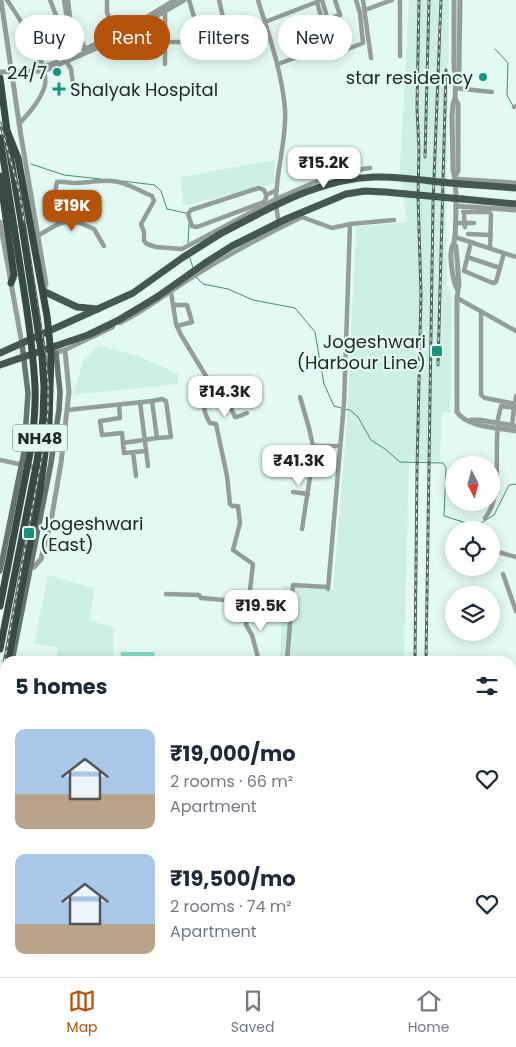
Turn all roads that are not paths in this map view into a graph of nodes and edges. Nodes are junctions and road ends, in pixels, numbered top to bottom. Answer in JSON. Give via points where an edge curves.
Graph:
{"nodes":[{"id":1,"x":0,"y":0,"type":"edge"},
{"id":2,"x":7,"y":0,"type":"edge"},
{"id":3,"x":50,"y":0,"type":"edge"},
{"id":4,"x":64,"y":0,"type":"edge"},
{"id":5,"x":68,"y":0,"type":"edge"},
{"id":6,"x":107,"y":0,"type":"edge"},
{"id":7,"x":175,"y":0,"type":"edge"},
{"id":8,"x":184,"y":0,"type":"edge"},
{"id":9,"x":195,"y":0,"type":"edge"},
{"id":10,"x":219,"y":0,"type":"edge"},
{"id":11,"x":258,"y":0,"type":"edge"},
{"id":12,"x":304,"y":0,"type":"edge"},
{"id":13,"x":335,"y":0,"type":"edge"},
{"id":14,"x":356,"y":0,"type":"edge"},
{"id":15,"x":363,"y":0,"type":"edge"},
{"id":16,"x":392,"y":0,"type":"edge"},
{"id":17,"x":400,"y":0,"type":"edge"},
{"id":18,"x":454,"y":0,"type":"edge"},
{"id":19,"x":460,"y":0,"type":"edge"},
{"id":20,"x":318,"y":1,"type":"edge"},
{"id":21,"x":190,"y":2,"type":"edge"},
{"id":22,"x":306,"y":6,"type":"junction"},
{"id":23,"x":68,"y":8,"type":"junction"},
{"id":24,"x":365,"y":10,"type":"junction"},
{"id":25,"x":165,"y":11,"type":"junction"},
{"id":26,"x":18,"y":15,"type":"edge"},
{"id":27,"x":108,"y":15,"type":"edge"},
{"id":28,"x":151,"y":15,"type":"edge"},
{"id":29,"x":158,"y":15,"type":"edge"},
{"id":30,"x":165,"y":15,"type":"edge"},
{"id":31,"x":194,"y":15,"type":"edge"},
{"id":32,"x":222,"y":15,"type":"edge"},
{"id":33,"x":263,"y":15,"type":"edge"},
{"id":34,"x":324,"y":15,"type":"edge"},
{"id":35,"x":340,"y":15,"type":"edge"},
{"id":36,"x":268,"y":21,"type":"edge"},
{"id":37,"x":457,"y":25,"type":"junction"},
{"id":38,"x":268,"y":32,"type":"edge"},
{"id":39,"x":352,"y":47,"type":"edge"},
{"id":40,"x":94,"y":48,"type":"edge"},
{"id":41,"x":87,"y":51,"type":"junction"},
{"id":42,"x":84,"y":52,"type":"edge"},
{"id":43,"x":84,"y":52,"type":"edge"},
{"id":44,"x":400,"y":56,"type":"dead end"},
{"id":45,"x":372,"y":58,"type":"dead end"},
{"id":46,"x":39,"y":60,"type":"edge"},
{"id":47,"x":65,"y":60,"type":"joint"},
{"id":48,"x":165,"y":60,"type":"edge"},
{"id":49,"x":290,"y":60,"type":"edge"},
{"id":50,"x":165,"y":64,"type":"dead end"},
{"id":51,"x":278,"y":64,"type":"junction"},
{"id":52,"x":11,"y":69,"type":"junction"},
{"id":53,"x":43,"y":69,"type":"junction"},
{"id":54,"x":0,"y":70,"type":"edge"},
{"id":55,"x":0,"y":78,"type":"edge"},
{"id":56,"x":73,"y":84,"type":"dead end"},
{"id":57,"x":455,"y":88,"type":"junction"},
{"id":58,"x":492,"y":92,"type":"dead end"},
{"id":59,"x":19,"y":124,"type":"junction"},
{"id":60,"x":6,"y":128,"type":"junction"},
{"id":61,"x":0,"y":138,"type":"edge"},
{"id":62,"x":370,"y":168,"type":"dead end"},
{"id":63,"x":456,"y":175,"type":"junction"},
{"id":64,"x":0,"y":176,"type":"edge"},
{"id":65,"x":516,"y":183,"type":"edge"},
{"id":66,"x":516,"y":188,"type":"edge"},
{"id":67,"x":277,"y":190,"type":"junction"},
{"id":68,"x":266,"y":195,"type":"junction"},
{"id":69,"x":395,"y":196,"type":"dead end"},
{"id":70,"x":276,"y":199,"type":"junction"},
{"id":71,"x":516,"y":204,"type":"edge"},
{"id":72,"x":456,"y":206,"type":"junction"},
{"id":73,"x":516,"y":210,"type":"edge"},
{"id":74,"x":305,"y":217,"type":"junction"},
{"id":75,"x":394,"y":220,"type":"dead end"},
{"id":76,"x":0,"y":222,"type":"edge"},
{"id":77,"x":474,"y":223,"type":"dead end"},
{"id":78,"x":58,"y":224,"type":"junction"},
{"id":79,"x":350,"y":224,"type":"junction"},
{"id":80,"x":455,"y":224,"type":"junction"},
{"id":81,"x":465,"y":225,"type":"junction"},
{"id":82,"x":18,"y":226,"type":"junction"},
{"id":83,"x":280,"y":227,"type":"junction"},
{"id":84,"x":468,"y":234,"type":"dead end"},
{"id":85,"x":39,"y":235,"type":"junction"},
{"id":86,"x":490,"y":235,"type":"junction"},
{"id":87,"x":455,"y":237,"type":"junction"},
{"id":88,"x":471,"y":242,"type":"junction"},
{"id":89,"x":104,"y":246,"type":"dead end"},
{"id":90,"x":490,"y":248,"type":"junction"},
{"id":91,"x":504,"y":253,"type":"junction"},
{"id":92,"x":516,"y":256,"type":"edge"},
{"id":93,"x":467,"y":257,"type":"junction"},
{"id":94,"x":40,"y":264,"type":"junction"},
{"id":95,"x":500,"y":268,"type":"junction"},
{"id":96,"x":11,"y":283,"type":"junction"},
{"id":97,"x":42,"y":292,"type":"junction"},
{"id":98,"x":171,"y":292,"type":"junction"},
{"id":99,"x":457,"y":298,"type":"junction"},
{"id":100,"x":151,"y":303,"type":"junction"},
{"id":101,"x":174,"y":305,"type":"junction"},
{"id":102,"x":99,"y":309,"type":"junction"},
{"id":103,"x":481,"y":312,"type":"junction"},
{"id":104,"x":177,"y":326,"type":"junction"},
{"id":105,"x":516,"y":331,"type":"edge"},
{"id":106,"x":48,"y":332,"type":"junction"},
{"id":107,"x":22,"y":344,"type":"junction"},
{"id":108,"x":65,"y":350,"type":"junction"},
{"id":109,"x":0,"y":352,"type":"edge"},
{"id":110,"x":52,"y":352,"type":"junction"},
{"id":111,"x":24,"y":357,"type":"junction"},
{"id":112,"x":0,"y":365,"type":"edge"},
{"id":113,"x":212,"y":386,"type":"junction"},
{"id":114,"x":516,"y":396,"type":"edge"},
{"id":115,"x":300,"y":397,"type":"dead end"},
{"id":116,"x":152,"y":401,"type":"junction"},
{"id":117,"x":140,"y":402,"type":"junction"},
{"id":118,"x":516,"y":404,"type":"edge"},
{"id":119,"x":119,"y":405,"type":"junction"},
{"id":120,"x":67,"y":410,"type":"junction"},
{"id":121,"x":247,"y":413,"type":"dead end"},
{"id":122,"x":498,"y":425,"type":"junction"},
{"id":123,"x":514,"y":426,"type":"edge"},
{"id":124,"x":516,"y":431,"type":"edge"},
{"id":125,"x":156,"y":438,"type":"junction"},
{"id":126,"x":144,"y":440,"type":"junction"},
{"id":127,"x":123,"y":442,"type":"junction"},
{"id":128,"x":313,"y":446,"type":"junction"},
{"id":129,"x":340,"y":446,"type":"junction"},
{"id":130,"x":146,"y":451,"type":"junction"},
{"id":131,"x":133,"y":452,"type":"junction"},
{"id":132,"x":0,"y":460,"type":"edge"},
{"id":133,"x":22,"y":464,"type":"junction"},
{"id":134,"x":45,"y":465,"type":"junction"},
{"id":135,"x":148,"y":466,"type":"dead end"},
{"id":136,"x":295,"y":473,"type":"dead end"},
{"id":137,"x":311,"y":475,"type":"junction"},
{"id":138,"x":136,"y":476,"type":"dead end"},
{"id":139,"x":293,"y":492,"type":"dead end"},
{"id":140,"x":308,"y":494,"type":"junction"},
{"id":141,"x":485,"y":518,"type":"dead end"},
{"id":142,"x":302,"y":528,"type":"dead end"},
{"id":143,"x":500,"y":553,"type":"edge"},
{"id":144,"x":516,"y":557,"type":"edge"},
{"id":145,"x":28,"y":567,"type":"junction"},
{"id":146,"x":0,"y":571,"type":"edge"},
{"id":147,"x":503,"y":574,"type":"dead end"},
{"id":148,"x":166,"y":594,"type":"dead end"},
{"id":149,"x":248,"y":602,"type":"junction"},
{"id":150,"x":0,"y":606,"type":"edge"},
{"id":151,"x":516,"y":611,"type":"edge"},
{"id":152,"x":0,"y":649,"type":"edge"},
{"id":153,"x":9,"y":656,"type":"edge"},
{"id":154,"x":13,"y":656,"type":"edge"},
{"id":155,"x":258,"y":656,"type":"edge"},
{"id":156,"x":287,"y":656,"type":"edge"}],
"edges":[{"from":1,"to":52,"type":"street"},
{"from":2,"to":26,"type":"street"},
{"from":3,"to":23,"type":"street","via":[[58,20],[67,19]]},
{"from":4,"to":23,"type":"street"},
{"from":5,"to":23,"type":"street"},
{"from":6,"to":27,"type":"street"},
{"from":7,"to":28,"type":"street"},
{"from":8,"to":25,"type":"street"},
{"from":9,"to":21,"type":"street"},
{"from":10,"to":32,"type":"street"},
{"from":11,"to":33,"type":"street"},
{"from":12,"to":22,"type":"street"},
{"from":13,"to":35,"type":"street"},
{"from":14,"to":39,"type":"street","via":[[362,44]]},
{"from":15,"to":24,"type":"street"},
{"from":16,"to":24,"type":"street"},
{"from":17,"to":44,"type":"street"},
{"from":18,"to":37,"type":"street"},
{"from":19,"to":37,"type":"street"},
{"from":20,"to":22,"type":"street"},
{"from":20,"to":34,"type":"street","via":[[322,0]]},
{"from":21,"to":31,"type":"street"},
{"from":22,"to":36,"type":"street"},
{"from":23,"to":41,"type":"street"},
{"from":24,"to":45,"type":"street"},
{"from":25,"to":29,"type":"street"},
{"from":25,"to":30,"type":"street"},
{"from":37,"to":57,"type":"street","via":[[459,70]]},
{"from":38,"to":51,"type":"street"},
{"from":40,"to":41,"type":"street"},
{"from":41,"to":42,"type":"street"},
{"from":41,"to":43,"type":"street"},
{"from":46,"to":53,"type":"street"},
{"from":47,"to":53,"type":"street"},
{"from":47,"to":56,"type":"street","via":[[71,69]]},
{"from":48,"to":50,"type":"street"},
{"from":49,"to":51,"type":"street"},
{"from":51,"to":67,"type":"street","via":[[285,107]]},
{"from":52,"to":53,"type":"street"},
{"from":52,"to":54,"type":"street"},
{"from":52,"to":59,"type":"street"},
{"from":53,"to":59,"type":"street","via":[[46,74],[43,92]]},
{"from":55,"to":60,"type":"highway","number":"NH48"},
{"from":57,"to":58,"type":"street"},
{"from":57,"to":63,"type":"street","via":[[458,104],[455,116]]},
{"from":59,"to":85,"type":"street"},
{"from":60,"to":82,"type":"highway","number":"NH48"},
{"from":60,"to":94,"type":"highway","via":[[18,158]]},
{"from":61,"to":82,"type":"highway","number":"NH48"},
{"from":62,"to":70,"type":"street","via":[[335,174]]},
{"from":63,"to":65,"type":"street"},
{"from":63,"to":72,"type":"street"},
{"from":64,"to":96,"type":"highway","via":[[14,275]]},
{"from":66,"to":102,"type":"main road","bridge":true,"via":[[376,177],[326,184],[220,234],[138,290]]},
{"from":67,"to":68,"type":"street"},
{"from":67,"to":70,"type":"street"},
{"from":68,"to":68,"type":"street","via":[[264,202],[197,227],[192,226],[188,214],[191,210],[259,188]]},
{"from":69,"to":74,"type":"street","via":[[360,194],[316,208]]},
{"from":70,"to":78,"type":"street","via":[[182,249],[170,249],[144,241],[141,224],[154,201],[152,196],[134,186],[113,181],[60,181],[53,204]]},
{"from":70,"to":83,"type":"street"},
{"from":71,"to":100,"type":"main road","bridge":true,"via":[[386,192],[346,194],[232,246]]},
{"from":72,"to":73,"type":"street"},
{"from":72,"to":80,"type":"street"},
{"from":74,"to":79,"type":"street","via":[[332,228]]},
{"from":74,"to":83,"type":"street"},
{"from":75,"to":79,"type":"street"},
{"from":76,"to":96,"type":"street"},
{"from":77,"to":81,"type":"street"},
{"from":78,"to":85,"type":"street"},
{"from":78,"to":89,"type":"street","via":[[80,223],[94,230]]},
{"from":79,"to":129,"type":"street"},
{"from":80,"to":81,"type":"street"},
{"from":80,"to":87,"type":"street"},
{"from":81,"to":86,"type":"street","via":[[464,214],[490,213]]},
{"from":82,"to":150,"type":"highway","number":"NH48","bridge":true,"via":[[31,339],[35,416]]},
{"from":82,"to":152,"type":"highway","number":"NH48","bridge":true,"via":[[42,357],[43,418]]},
{"from":83,"to":98,"type":"street","via":[[232,252]]},
{"from":84,"to":86,"type":"street"},
{"from":85,"to":94,"type":"street"},
{"from":86,"to":90,"type":"street"},
{"from":87,"to":88,"type":"street"},
{"from":87,"to":99,"type":"street"},
{"from":88,"to":90,"type":"street"},
{"from":88,"to":93,"type":"street"},
{"from":90,"to":91,"type":"street"},
{"from":91,"to":92,"type":"street"},
{"from":91,"to":95,"type":"street"},
{"from":93,"to":95,"type":"street"},
{"from":93,"to":95,"type":"street","via":[[464,271],[493,283]]},
{"from":94,"to":97,"type":"highway"},
{"from":96,"to":107,"type":"street"},
{"from":97,"to":102,"type":"main road","via":[[77,307]]},
{"from":97,"to":106,"type":"highway"},
{"from":98,"to":100,"type":"street"},
{"from":98,"to":101,"type":"street"},
{"from":99,"to":103,"type":"street"},
{"from":99,"to":122,"type":"street","via":[[457,410],[460,417],[468,420]]},
{"from":100,"to":108,"type":"street","via":[[98,335]]},
{"from":100,"to":110,"type":"main road"},
{"from":101,"to":104,"type":"street"},
{"from":101,"to":104,"type":"street","via":[[187,304],[192,322]]},
{"from":102,"to":106,"type":"main road"},
{"from":103,"to":105,"type":"street"},
{"from":103,"to":118,"type":"street","via":[[481,395]]},
{"from":104,"to":113,"type":"street"},
{"from":106,"to":107,"type":"main road"},
{"from":106,"to":110,"type":"highway"},
{"from":107,"to":109,"type":"main road"},
{"from":107,"to":111,"type":"main road"},
{"from":108,"to":110,"type":"street"},
{"from":108,"to":120,"type":"street","via":[[69,392]]},
{"from":110,"to":111,"type":"main road"},
{"from":110,"to":134,"type":"highway"},
{"from":111,"to":112,"type":"main road"},
{"from":111,"to":133,"type":"main road","via":[[28,393]]},
{"from":113,"to":121,"type":"street","via":[[231,407],[235,417]]},
{"from":113,"to":149,"type":"street","via":[[204,403],[204,414],[210,423],[216,424],[230,504],[238,506],[240,523],[233,550],[253,564]]},
{"from":114,"to":118,"type":"street"},
{"from":115,"to":128,"type":"street"},
{"from":116,"to":117,"type":"street"},
{"from":116,"to":125,"type":"street"},
{"from":116,"to":125,"type":"street","via":[[166,401],[171,437]]},
{"from":117,"to":119,"type":"street"},
{"from":117,"to":126,"type":"street"},
{"from":119,"to":120,"type":"street"},
{"from":119,"to":127,"type":"street","via":[[120,418],[100,421],[100,424],[102,435],[122,433]]},
{"from":120,"to":145,"type":"street","via":[[51,521],[41,559]]},
{"from":122,"to":123,"type":"street"},
{"from":122,"to":123,"type":"street","via":[[501,406],[514,408]]},
{"from":122,"to":124,"type":"street"},
{"from":122,"to":141,"type":"street","via":[[495,494]]},
{"from":125,"to":126,"type":"street"},
{"from":126,"to":127,"type":"street"},
{"from":126,"to":130,"type":"street"},
{"from":127,"to":131,"type":"street","via":[[124,453]]},
{"from":128,"to":129,"type":"street"},
{"from":128,"to":137,"type":"street"},
{"from":129,"to":156,"type":"street","via":[[328,588],[293,585]]},
{"from":130,"to":131,"type":"street"},
{"from":130,"to":135,"type":"street"},
{"from":131,"to":138,"type":"street"},
{"from":132,"to":133,"type":"street"},
{"from":133,"to":134,"type":"street"},
{"from":133,"to":146,"type":"main road"},
{"from":134,"to":145,"type":"highway"},
{"from":136,"to":137,"type":"street"},
{"from":137,"to":140,"type":"street"},
{"from":139,"to":140,"type":"street"},
{"from":140,"to":142,"type":"street"},
{"from":143,"to":144,"type":"street"},
{"from":145,"to":153,"type":"highway"},
{"from":145,"to":154,"type":"main road"},
{"from":147,"to":151,"type":"street"},
{"from":148,"to":149,"type":"street"},
{"from":149,"to":155,"type":"street","via":[[246,625]]}]}
